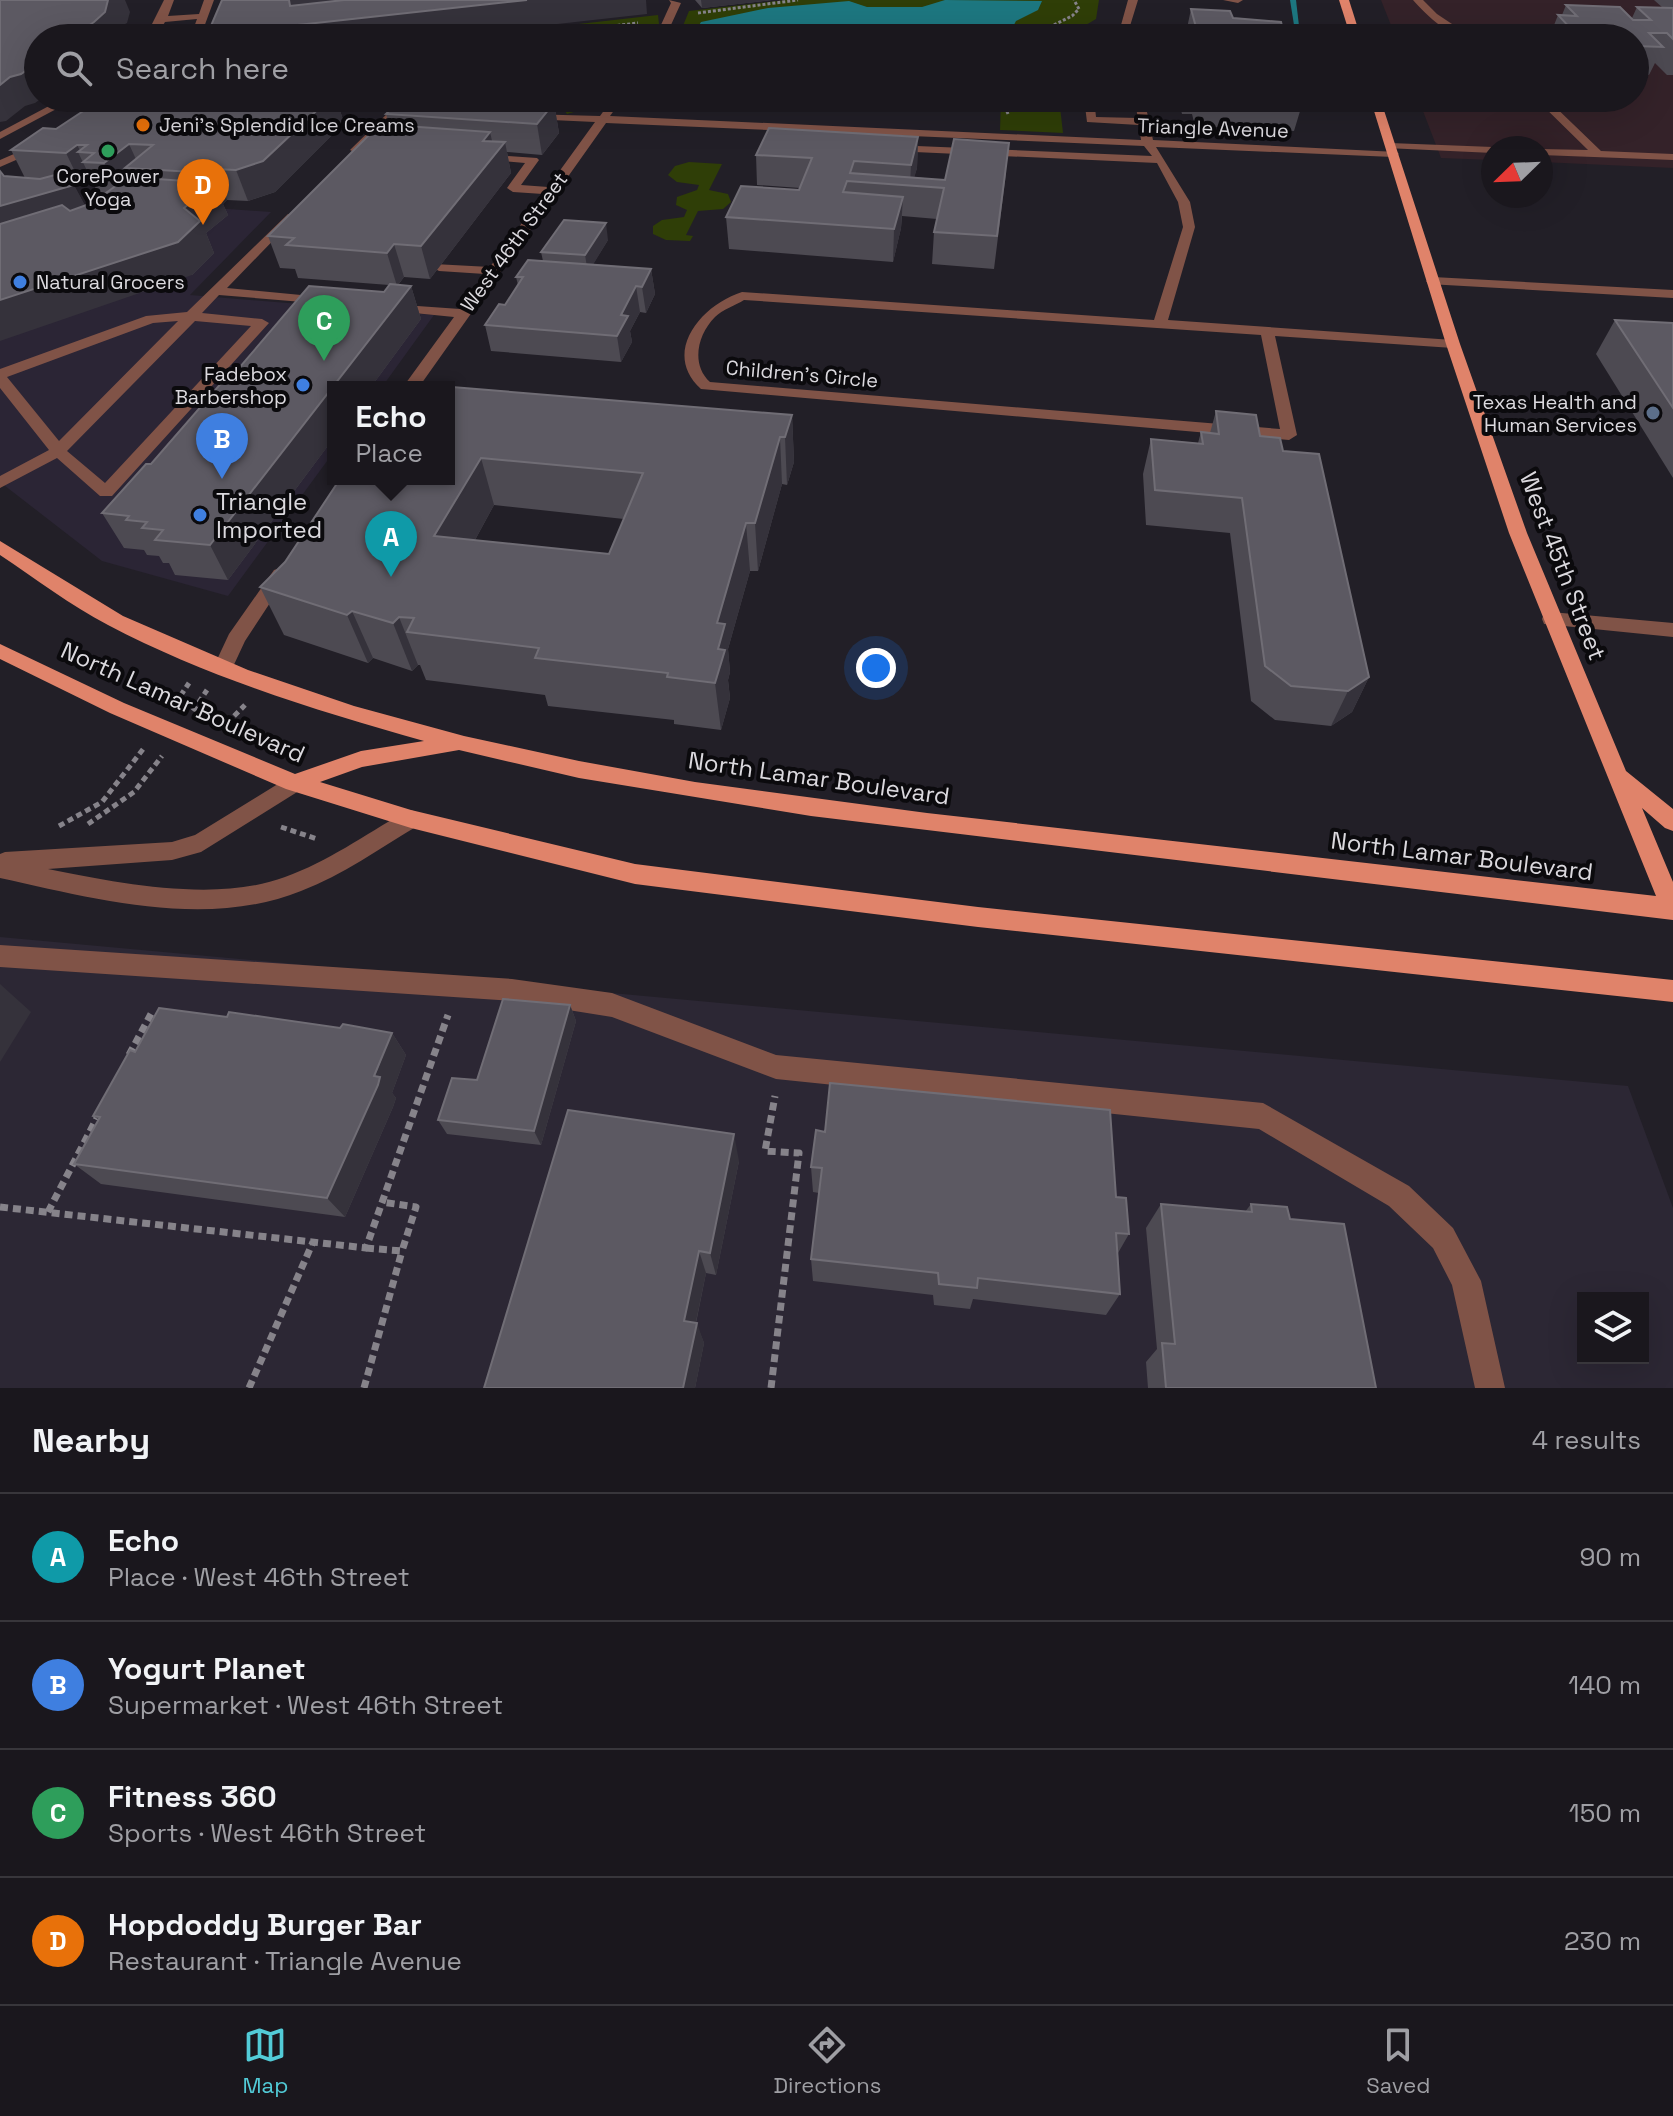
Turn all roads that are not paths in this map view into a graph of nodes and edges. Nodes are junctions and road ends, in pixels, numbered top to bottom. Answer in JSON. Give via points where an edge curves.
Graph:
{"nodes":[{"id":1,"x":169,"y":0,"type":"edge"},
{"id":2,"x":209,"y":0,"type":"edge"},
{"id":3,"x":674,"y":0,"type":"edge"},
{"id":4,"x":1133,"y":0,"type":"edge"},
{"id":5,"x":1228,"y":0,"type":"edge"},
{"id":6,"x":1238,"y":0,"type":"edge"},
{"id":7,"x":1344,"y":0,"type":"edge"},
{"id":8,"x":1418,"y":0,"type":"edge"},
{"id":9,"x":205,"y":16,"type":"junction"},
{"id":10,"x":162,"y":19,"type":"junction"},
{"id":11,"x":159,"y":24,"type":"edge"},
{"id":12,"x":201,"y":24,"type":"edge"},
{"id":13,"x":669,"y":24,"type":"edge"},
{"id":14,"x":1126,"y":24,"type":"edge"},
{"id":15,"x":1352,"y":24,"type":"edge"},
{"id":16,"x":1446,"y":24,"type":"edge"},
{"id":17,"x":45,"y":112,"type":"edge"},
{"id":18,"x":395,"y":112,"type":"edge"},
{"id":19,"x":608,"y":112,"type":"edge"},
{"id":20,"x":1090,"y":112,"type":"edge"},
{"id":21,"x":1141,"y":112,"type":"edge"},
{"id":22,"x":1380,"y":112,"type":"edge"},
{"id":23,"x":1554,"y":112,"type":"edge"},
{"id":24,"x":519,"y":115,"type":"edge"},
{"id":25,"x":603,"y":120,"type":"junction"},
{"id":26,"x":1143,"y":122,"type":"junction"},
{"id":27,"x":0,"y":136,"type":"edge"},
{"id":28,"x":53,"y":139,"type":"edge"},
{"id":29,"x":1148,"y":144,"type":"junction"},
{"id":30,"x":359,"y":148,"type":"junction"},
{"id":31,"x":884,"y":148,"type":"edge"},
{"id":32,"x":382,"y":149,"type":"edge"},
{"id":33,"x":1392,"y":150,"type":"junction"},
{"id":34,"x":1481,"y":150,"type":"edge"},
{"id":35,"x":1553,"y":152,"type":"edge"},
{"id":36,"x":1598,"y":154,"type":"junction"},
{"id":37,"x":473,"y":156,"type":"edge"},
{"id":38,"x":1673,"y":157,"type":"edge"},
{"id":39,"x":347,"y":159,"type":"edge"},
{"id":40,"x":1161,"y":160,"type":"junction"},
{"id":41,"x":0,"y":164,"type":"edge"},
{"id":42,"x":550,"y":191,"type":"junction"},
{"id":43,"x":303,"y":203,"type":"edge"},
{"id":44,"x":439,"y":267,"type":"dead end"},
{"id":45,"x":492,"y":271,"type":"junction"},
{"id":46,"x":1433,"y":281,"type":"junction"},
{"id":47,"x":215,"y":291,"type":"junction"},
{"id":48,"x":1673,"y":294,"type":"edge"},
{"id":49,"x":332,"y":302,"type":"edge"},
{"id":50,"x":381,"y":306,"type":"edge"},
{"id":51,"x":462,"y":313,"type":"junction"},
{"id":52,"x":190,"y":316,"type":"junction"},
{"id":53,"x":1160,"y":323,"type":"junction"},
{"id":54,"x":1267,"y":331,"type":"junction"},
{"id":55,"x":1453,"y":344,"type":"junction"},
{"id":56,"x":0,"y":376,"type":"edge"},
{"id":57,"x":415,"y":381,"type":"edge"},
{"id":58,"x":58,"y":451,"type":"junction"},
{"id":59,"x":0,"y":483,"type":"edge"},
{"id":60,"x":0,"y":547,"type":"edge"},
{"id":61,"x":293,"y":556,"type":"edge"},
{"id":62,"x":1551,"y":619,"type":"junction"},
{"id":63,"x":1673,"y":630,"type":"edge"},
{"id":64,"x":0,"y":651,"type":"edge"},
{"id":65,"x":215,"y":662,"type":"junction"},
{"id":66,"x":457,"y":743,"type":"junction"},
{"id":67,"x":1616,"y":773,"type":"junction"},
{"id":68,"x":294,"y":783,"type":"junction"},
{"id":69,"x":411,"y":819,"type":"junction"},
{"id":70,"x":1673,"y":822,"type":"edge"},
{"id":71,"x":0,"y":865,"type":"edge"},
{"id":72,"x":1673,"y":909,"type":"edge"},
{"id":73,"x":0,"y":956,"type":"edge"},
{"id":74,"x":1673,"y":991,"type":"edge"},
{"id":75,"x":1490,"y":1388,"type":"edge"}],
"edges":[{"from":1,"to":10,"type":"street"},
{"from":2,"to":9,"type":"street"},
{"from":3,"to":13,"type":"street"},
{"from":4,"to":14,"type":"street"},
{"from":5,"to":6,"type":"street"},
{"from":7,"to":15,"type":"main road"},
{"from":8,"to":16,"type":"street"},
{"from":9,"to":10,"type":"street"},
{"from":9,"to":12,"type":"street"},
{"from":10,"to":11,"type":"street"},
{"from":17,"to":27,"type":"street"},
{"from":18,"to":30,"type":"street"},
{"from":19,"to":25,"type":"street","name":"West 46th Street"},
{"from":20,"to":26,"type":"street","via":[[1091,120]]},
{"from":21,"to":26,"type":"street"},
{"from":22,"to":33,"type":"main road","name":"West 45th Street"},
{"from":23,"to":36,"type":"street"},
{"from":24,"to":25,"type":"street","name":"Triangle Avenue"},
{"from":25,"to":29,"type":"street","name":"Triangle Avenue"},
{"from":25,"to":42,"type":"street","name":"West 46th Street"},
{"from":26,"to":29,"type":"street"},
{"from":28,"to":41,"type":"street"},
{"from":29,"to":33,"type":"street","name":"Triangle Avenue"},
{"from":29,"to":40,"type":"street"},
{"from":30,"to":32,"type":"street"},
{"from":30,"to":39,"type":"street"},
{"from":31,"to":40,"type":"street"},
{"from":33,"to":34,"type":"street","name":"Triangle Avenue"},
{"from":33,"to":46,"type":"main road","name":"West 45th Street"},
{"from":35,"to":36,"type":"street"},
{"from":36,"to":38,"type":"street"},
{"from":37,"to":42,"type":"street","via":[[533,160],[513,188]]},
{"from":40,"to":53,"type":"street","via":[[1184,202],[1189,227]]},
{"from":42,"to":45,"type":"street","name":"West 46th Street"},
{"from":43,"to":47,"type":"street"},
{"from":44,"to":45,"type":"street"},
{"from":45,"to":51,"type":"street","name":"West 46th Street"},
{"from":46,"to":48,"type":"street"},
{"from":46,"to":55,"type":"main road","name":"West 45th Street"},
{"from":47,"to":49,"type":"street"},
{"from":47,"to":52,"type":"street"},
{"from":50,"to":51,"type":"street"},
{"from":51,"to":57,"type":"street","name":"West 46th Street"},
{"from":52,"to":56,"type":"street","via":[[151,319]]},
{"from":52,"to":58,"type":"street"},
{"from":52,"to":58,"type":"street","via":[[262,323],[106,492]]},
{"from":53,"to":54,"type":"street","name":"Children's Circle"},
{"from":53,"to":54,"type":"street","name":"Children's Circle","via":[[742,296],[710,314],[689,360],[706,386],[1289,435]]},
{"from":54,"to":55,"type":"street","name":"Children's Circle"},
{"from":55,"to":62,"type":"main road","name":"West 45th Street"},
{"from":56,"to":58,"type":"street"},
{"from":58,"to":59,"type":"street"},
{"from":60,"to":65,"type":"main road","name":"North Lamar Boulevard","via":[[130,628]]},
{"from":61,"to":65,"type":"street"},
{"from":62,"to":63,"type":"street"},
{"from":62,"to":67,"type":"main road","name":"West 45th Street"},
{"from":64,"to":68,"type":"main road","name":"North Lamar Boulevard","via":[[117,708]]},
{"from":65,"to":66,"type":"main road","name":"North Lamar Boulevard","via":[[268,684]]},
{"from":66,"to":68,"type":"main road","via":[[361,759]]},
{"from":66,"to":72,"type":"main road","name":"North Lamar Boulevard","via":[[811,809]]},
{"from":67,"to":70,"type":"main road"},
{"from":67,"to":72,"type":"main road","name":"West 45th Street"},
{"from":68,"to":69,"type":"main road","name":"North Lamar Boulevard"},
{"from":68,"to":71,"type":"street","via":[[201,843],[172,851]]},
{"from":69,"to":71,"type":"street","via":[[310,877],[244,896],[90,888]]},
{"from":69,"to":74,"type":"main road","name":"North Lamar Boulevard","via":[[635,874],[978,917]]},
{"from":73,"to":75,"type":"street","via":[[512,990],[612,1005],[776,1067],[1263,1116],[1399,1196],[1443,1238],[1466,1281]]}]}
